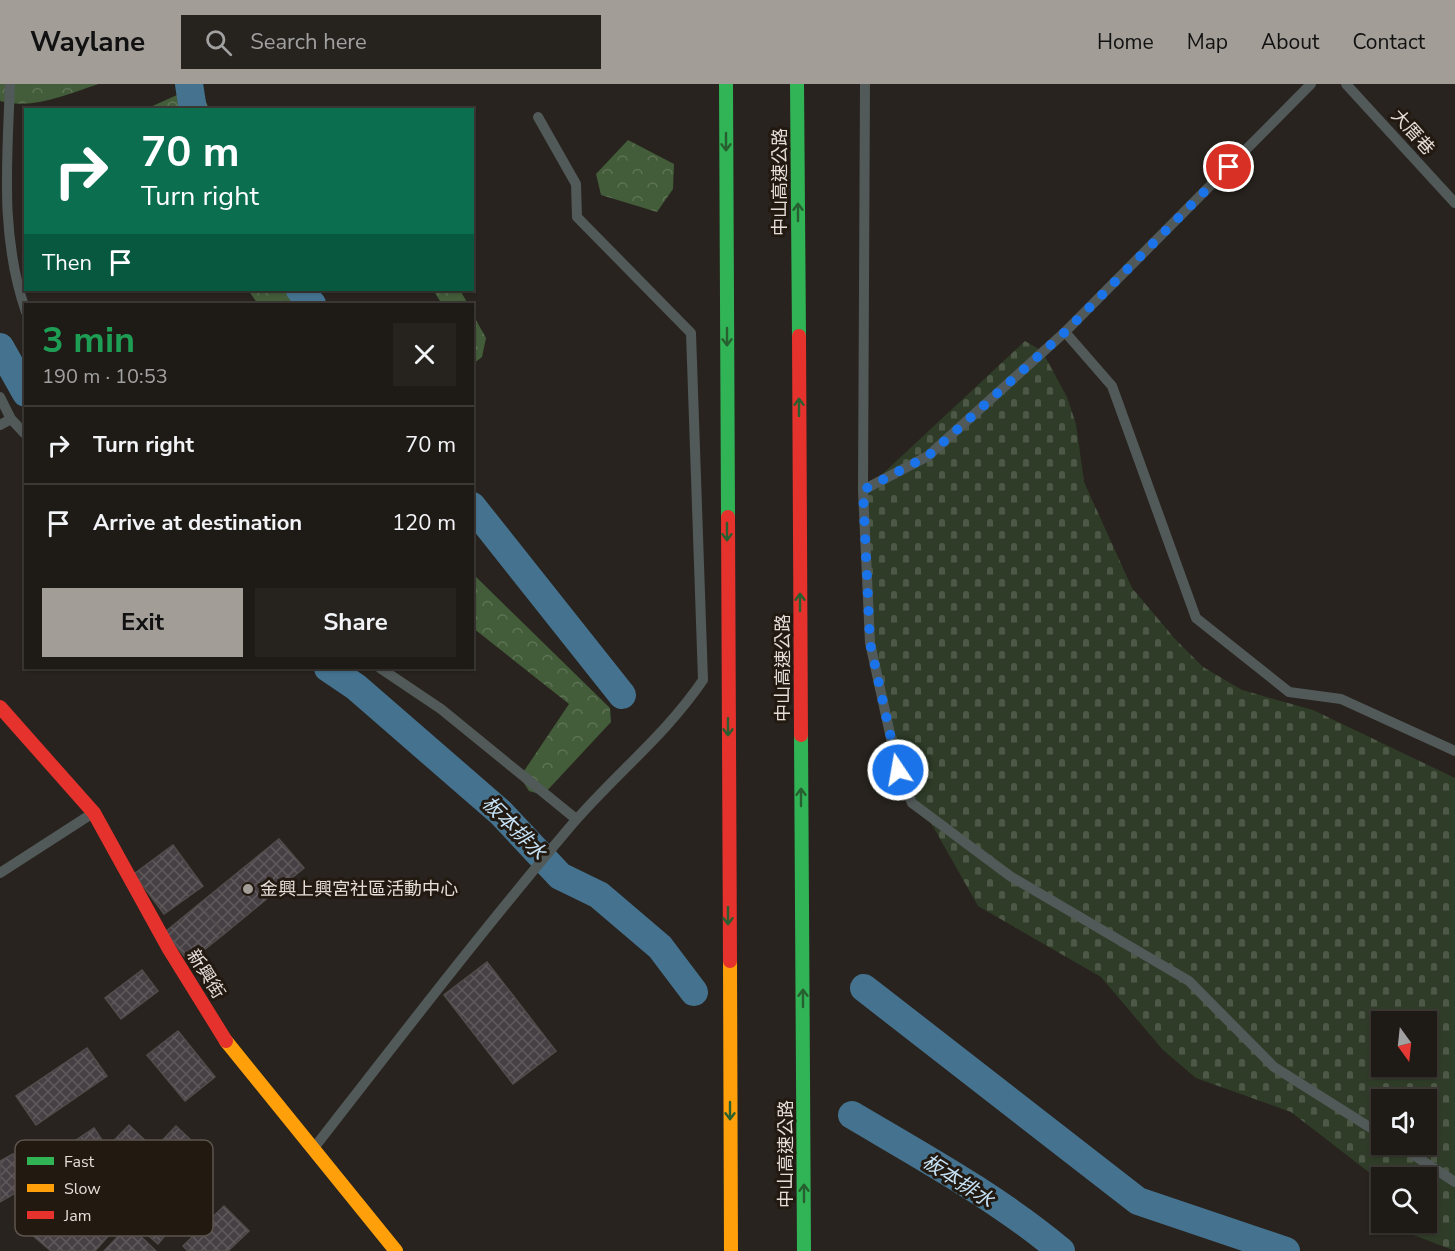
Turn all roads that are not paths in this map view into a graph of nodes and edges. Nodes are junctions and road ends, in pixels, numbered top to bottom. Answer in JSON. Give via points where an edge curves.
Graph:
{"nodes":[{"id":1,"x":10,"y":84,"type":"edge"},
{"id":2,"x":726,"y":84,"type":"edge"},
{"id":3,"x":797,"y":84,"type":"edge"},
{"id":4,"x":865,"y":84,"type":"edge"},
{"id":5,"x":1311,"y":84,"type":"edge"},
{"id":6,"x":1346,"y":84,"type":"edge"},
{"id":7,"x":538,"y":117,"type":"dead end"},
{"id":8,"x":1455,"y":203,"type":"edge"},
{"id":9,"x":24,"y":307,"type":"edge"},
{"id":10,"x":1065,"y":332,"type":"junction"},
{"id":11,"x":0,"y":397,"type":"edge"},
{"id":12,"x":11,"y":419,"type":"junction"},
{"id":13,"x":0,"y":425,"type":"edge"},
{"id":14,"x":24,"y":433,"type":"edge"},
{"id":15,"x":863,"y":490,"type":"junction"},
{"id":16,"x":381,"y":669,"type":"edge"},
{"id":17,"x":0,"y":707,"type":"edge"},
{"id":18,"x":1455,"y":751,"type":"edge"},
{"id":19,"x":94,"y":813,"type":"junction"},
{"id":20,"x":576,"y":819,"type":"junction"},
{"id":21,"x":0,"y":873,"type":"edge"},
{"id":22,"x":1371,"y":1128,"type":"edge"},
{"id":23,"x":312,"y":1150,"type":"junction"},
{"id":24,"x":1414,"y":1155,"type":"edge"},
{"id":25,"x":1455,"y":1182,"type":"edge"},
{"id":26,"x":396,"y":1251,"type":"edge"},
{"id":27,"x":731,"y":1251,"type":"edge"},
{"id":28,"x":804,"y":1251,"type":"edge"}],
"edges":[{"from":1,"to":9,"type":"lane","via":[[5,228],[15,284]]},
{"from":2,"to":27,"type":"main road","one_way":true},
{"from":28,"to":3,"type":"main road","name":"中山高速公路","one_way":true},
{"from":4,"to":15,"type":"lane"},
{"from":5,"to":10,"type":"lane"},
{"from":6,"to":8,"type":"lane","name":"大厝巷"},
{"from":7,"to":20,"type":"lane","via":[[576,184],[578,217],[691,333],[703,681],[681,712]]},
{"from":10,"to":15,"type":"lane","via":[[928,456]]},
{"from":10,"to":18,"type":"lane","via":[[1112,386],[1196,618],[1289,692],[1341,699]]},
{"from":11,"to":12,"type":"lane"},
{"from":12,"to":13,"type":"lane"},
{"from":12,"to":14,"type":"lane"},
{"from":15,"to":22,"type":"lane","via":[[870,643],[898,770],[912,803],[1010,876],[1189,981],[1274,1067]]},
{"from":16,"to":20,"type":"lane","via":[[441,710]]},
{"from":17,"to":19,"type":"main road","name":"新興街"},
{"from":19,"to":21,"type":"lane"},
{"from":19,"to":23,"type":"main road","name":"新興街","via":[[169,949],[229,1046]]},
{"from":20,"to":23,"type":"lane","via":[[493,917]]},
{"from":23,"to":26,"type":"main road","name":"新興街"},
{"from":24,"to":25,"type":"lane"}]}
